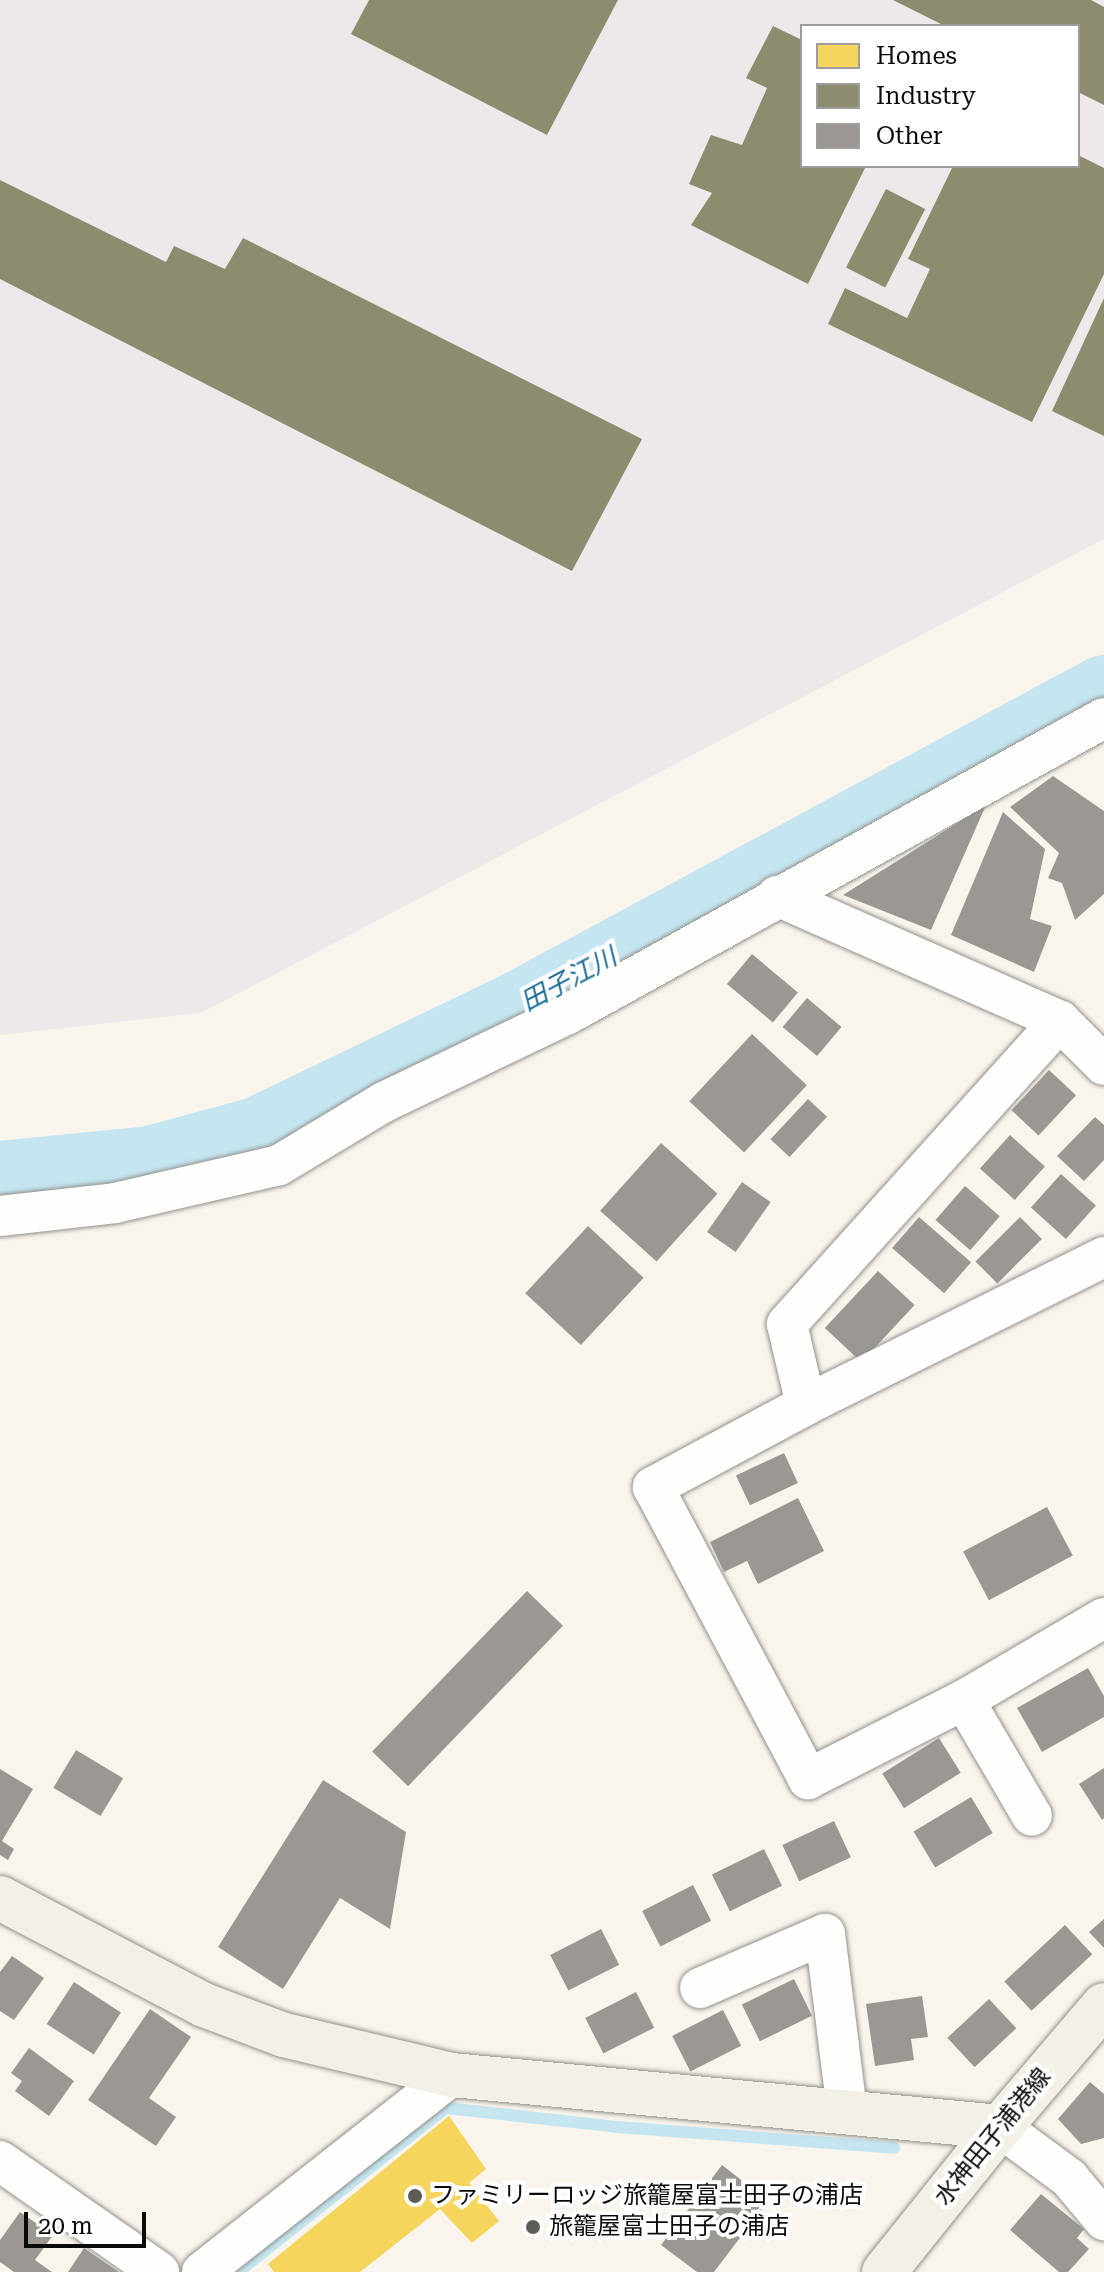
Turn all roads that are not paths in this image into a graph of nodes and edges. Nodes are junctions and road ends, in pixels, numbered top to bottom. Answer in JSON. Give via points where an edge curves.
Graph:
{"nodes":[{"id":1,"x":1104,"y":718,"type":"edge"},
{"id":2,"x":777,"y":896,"type":"junction"},
{"id":3,"x":1060,"y":1021,"type":"junction"},
{"id":4,"x":1104,"y":1065,"type":"edge"},
{"id":5,"x":0,"y":1216,"type":"edge"},
{"id":6,"x":1104,"y":1257,"type":"edge"},
{"id":7,"x":806,"y":1405,"type":"junction"},
{"id":8,"x":1104,"y":1618,"type":"edge"},
{"id":9,"x":964,"y":1700,"type":"junction"},
{"id":10,"x":1032,"y":1816,"type":"dead end"},
{"id":11,"x":0,"y":1898,"type":"edge"},
{"id":12,"x":700,"y":1988,"type":"dead end"},
{"id":13,"x":1104,"y":2005,"type":"edge"},
{"id":14,"x":452,"y":2075,"type":"junction"},
{"id":15,"x":847,"y":2110,"type":"junction"},
{"id":16,"x":1000,"y":2127,"type":"junction"},
{"id":17,"x":0,"y":2161,"type":"edge"},
{"id":18,"x":1104,"y":2220,"type":"edge"},
{"id":19,"x":159,"y":2272,"type":"edge"},
{"id":20,"x":202,"y":2272,"type":"edge"},
{"id":21,"x":884,"y":2272,"type":"edge"}],
"edges":[{"from":1,"to":2,"type":"street"},
{"from":2,"to":3,"type":"street"},
{"from":2,"to":5,"type":"street","via":[[568,1014],[384,1102],[279,1165],[115,1203]]},
{"from":3,"to":4,"type":"street"},
{"from":3,"to":7,"type":"street","via":[[787,1324]]},
{"from":6,"to":7,"type":"street"},
{"from":7,"to":9,"type":"street","via":[[653,1487],[808,1779]]},
{"from":8,"to":9,"type":"street"},
{"from":9,"to":10,"type":"street"},
{"from":11,"to":14,"type":"street","via":[[204,2005],[284,2035]]},
{"from":12,"to":15,"type":"street","via":[[825,1934]]},
{"from":13,"to":16,"type":"street","name":"水神田子浦港線"},
{"from":14,"to":15,"type":"street","via":[[641,2096]]},
{"from":14,"to":20,"type":"street"},
{"from":15,"to":16,"type":"street"},
{"from":16,"to":18,"type":"street","via":[[1069,2178]]},
{"from":16,"to":21,"type":"street","name":"水神田子浦港線"},
{"from":17,"to":19,"type":"street"}]}
